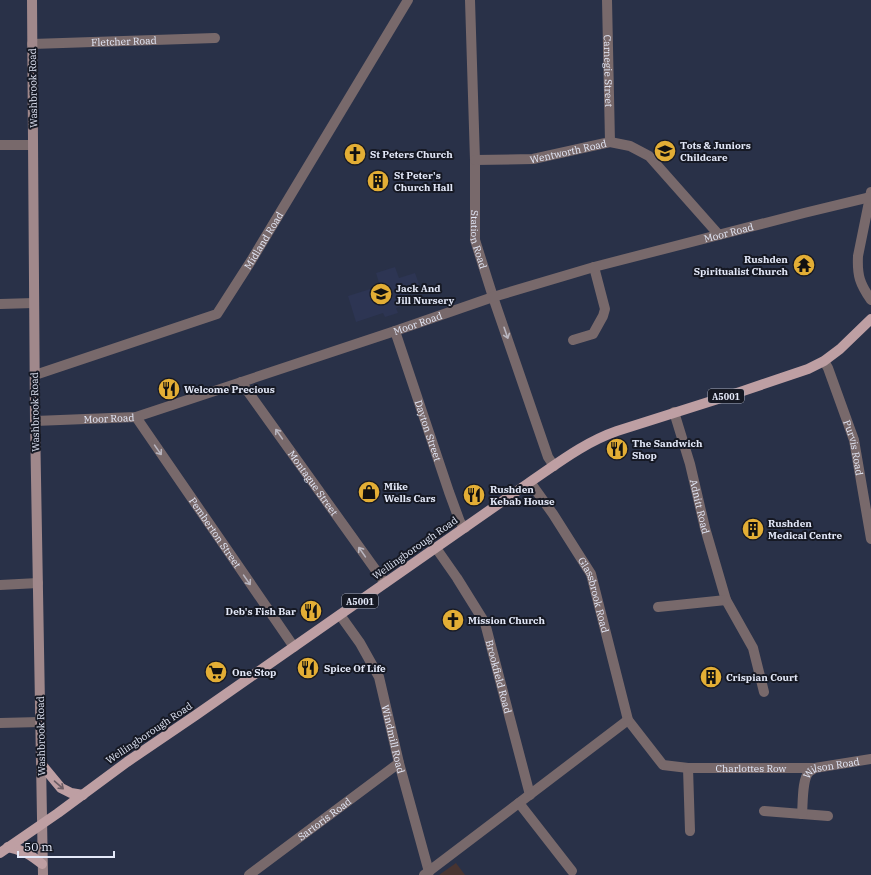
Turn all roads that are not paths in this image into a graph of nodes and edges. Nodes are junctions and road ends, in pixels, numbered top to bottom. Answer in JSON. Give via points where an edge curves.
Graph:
{"nodes":[{"id":1,"x":32,"y":0,"type":"edge"},
{"id":2,"x":408,"y":0,"type":"edge"},
{"id":3,"x":470,"y":0,"type":"edge"},
{"id":4,"x":607,"y":0,"type":"edge"},
{"id":5,"x":215,"y":38,"type":"dead end"},
{"id":6,"x":32,"y":44,"type":"junction"},
{"id":7,"x":610,"y":142,"type":"junction"},
{"id":8,"x":0,"y":145,"type":"edge"},
{"id":9,"x":33,"y":145,"type":"junction"},
{"id":10,"x":475,"y":160,"type":"junction"},
{"id":11,"x":870,"y":194,"type":"edge"},
{"id":12,"x":718,"y":235,"type":"junction"},
{"id":13,"x":594,"y":267,"type":"junction"},
{"id":14,"x":493,"y":297,"type":"junction"},
{"id":15,"x":871,"y":300,"type":"edge"},
{"id":16,"x":34,"y":303,"type":"junction"},
{"id":17,"x":0,"y":304,"type":"edge"},
{"id":18,"x":871,"y":319,"type":"edge"},
{"id":19,"x":394,"y":331,"type":"junction"},
{"id":20,"x":573,"y":340,"type":"dead end"},
{"id":21,"x":824,"y":361,"type":"junction"},
{"id":22,"x":34,"y":375,"type":"junction"},
{"id":23,"x":242,"y":382,"type":"junction"},
{"id":24,"x":674,"y":412,"type":"junction"},
{"id":25,"x":136,"y":418,"type":"junction"},
{"id":26,"x":35,"y":421,"type":"junction"},
{"id":27,"x":554,"y":466,"type":"junction"},
{"id":28,"x":530,"y":482,"type":"junction"},
{"id":29,"x":465,"y":528,"type":"junction"},
{"id":30,"x":871,"y":539,"type":"edge"},
{"id":31,"x":436,"y":548,"type":"junction"},
{"id":32,"x":38,"y":583,"type":"junction"},
{"id":33,"x":385,"y":584,"type":"junction"},
{"id":34,"x":0,"y":585,"type":"edge"},
{"id":35,"x":726,"y":600,"type":"junction"},
{"id":36,"x":658,"y":607,"type":"dead end"},
{"id":37,"x":340,"y":615,"type":"junction"},
{"id":38,"x":294,"y":647,"type":"junction"},
{"id":39,"x":764,"y":692,"type":"dead end"},
{"id":40,"x":628,"y":720,"type":"junction"},
{"id":41,"x":40,"y":722,"type":"junction"},
{"id":42,"x":0,"y":723,"type":"edge"},
{"id":43,"x":871,"y":760,"type":"edge"},
{"id":44,"x":399,"y":763,"type":"junction"},
{"id":45,"x":42,"y":765,"type":"junction"},
{"id":46,"x":688,"y":768,"type":"junction"},
{"id":47,"x":815,"y":768,"type":"junction"},
{"id":48,"x":530,"y":794,"type":"junction"},
{"id":49,"x":83,"y":795,"type":"junction"},
{"id":50,"x":519,"y":803,"type":"junction"},
{"id":51,"x":764,"y":811,"type":"dead end"},
{"id":52,"x":802,"y":814,"type":"junction"},
{"id":53,"x":828,"y":816,"type":"dead end"},
{"id":54,"x":42,"y":824,"type":"junction"},
{"id":55,"x":690,"y":831,"type":"dead end"},
{"id":56,"x":4,"y":850,"type":"edge"},
{"id":57,"x":42,"y":864,"type":"junction"},
{"id":58,"x":572,"y":871,"type":"dead end"},
{"id":59,"x":426,"y":873,"type":"edge"},
{"id":60,"x":43,"y":875,"type":"edge"},
{"id":61,"x":249,"y":875,"type":"edge"}],
"edges":[{"from":1,"to":6,"type":"main road","name":"Washbrook Road"},
{"from":2,"to":22,"type":"street","name":"Midland Road","via":[[217,314]]},
{"from":3,"to":10,"type":"street","name":"Station Road"},
{"from":4,"to":7,"type":"street","name":"Carnegie Street"},
{"from":5,"to":6,"type":"street","name":"Fletcher Road"},
{"from":6,"to":9,"type":"main road","name":"Washbrook Road"},
{"from":7,"to":10,"type":"street","name":"Wentworth Road","via":[[533,159]]},
{"from":7,"to":12,"type":"street","name":"Wentworth Road","via":[[630,146],[649,156]]},
{"from":8,"to":9,"type":"street"},
{"from":9,"to":16,"type":"main road","name":"Washbrook Road"},
{"from":10,"to":14,"type":"street","name":"Station Road","via":[[475,240]]},
{"from":11,"to":12,"type":"street","name":"Moor Road"},
{"from":11,"to":15,"type":"street","via":[[858,256],[858,275]]},
{"from":12,"to":13,"type":"street","name":"Moor Road"},
{"from":13,"to":14,"type":"street","name":"Moor Road"},
{"from":13,"to":20,"type":"street","via":[[605,309],[603,316],[593,334]]},
{"from":14,"to":19,"type":"street","name":"Moor Road"},
{"from":14,"to":27,"type":"street","name":"Station Road","one_way":true,"via":[[548,457]]},
{"from":16,"to":17,"type":"street"},
{"from":16,"to":22,"type":"main road","name":"Washbrook Road"},
{"from":18,"to":21,"type":"main road","name":"Wellingborough Road","number":"A5001"},
{"from":19,"to":23,"type":"street","name":"Moor Road"},
{"from":19,"to":29,"type":"street","name":"Dayton Street","via":[[449,492],[460,522]]},
{"from":21,"to":24,"type":"main road","name":"Wellingborough Road","number":"A5001","via":[[740,392]]},
{"from":21,"to":30,"type":"street","name":"Purvis Road","via":[[854,440]]},
{"from":22,"to":26,"type":"main road","name":"Washbrook Road"},
{"from":23,"to":25,"type":"street","name":"Moor Road"},
{"from":33,"to":23,"type":"street","name":"Montague Street","one_way":true},
{"from":24,"to":27,"type":"main road","name":"Wellingborough Road","number":"A5001","via":[[602,436]]},
{"from":24,"to":35,"type":"street","name":"Adnitt Road"},
{"from":25,"to":26,"type":"street","name":"Moor Road"},
{"from":25,"to":38,"type":"street","name":"Pemberton Street","one_way":true},
{"from":26,"to":32,"type":"main road","name":"Washbrook Road"},
{"from":27,"to":28,"type":"main road","name":"Wellingborough Road","number":"A5001"},
{"from":28,"to":29,"type":"main road","name":"Wellingborough Road","number":"A5001"},
{"from":28,"to":40,"type":"street","name":"Glassbrook Road","via":[[591,574]]},
{"from":29,"to":31,"type":"main road","name":"Wellingborough Road","number":"A5001"},
{"from":31,"to":33,"type":"main road","name":"Wellingborough Road","number":"A5001"},
{"from":31,"to":48,"type":"street","name":"Brookfield Road","via":[[458,578],[485,623]]},
{"from":32,"to":34,"type":"street"},
{"from":32,"to":41,"type":"main road","name":"Washbrook Road"},
{"from":33,"to":37,"type":"main road","name":"Wellingborough Road","number":"A5001"},
{"from":35,"to":36,"type":"street"},
{"from":35,"to":39,"type":"street","name":"Adnitt Road","via":[[753,648]]},
{"from":37,"to":38,"type":"main road","name":"Wellingborough Road","number":"A5001"},
{"from":37,"to":44,"type":"street","name":"Windmill Road","via":[[360,643],[378,677]]},
{"from":38,"to":49,"type":"main road","name":"Wellingborough Road","number":"A5001"},
{"from":40,"to":46,"type":"street","name":"Glassbrook Road","via":[[663,765]]},
{"from":40,"to":48,"type":"street"},
{"from":41,"to":42,"type":"street"},
{"from":41,"to":45,"type":"main road","name":"Washbrook Road"},
{"from":43,"to":47,"type":"street","name":"Wilson Road"},
{"from":44,"to":59,"type":"street","name":"Windmill Road"},
{"from":44,"to":61,"type":"street","name":"Sartoris Road"},
{"from":45,"to":49,"type":"main road","one_way":true,"via":[[61,788]]},
{"from":45,"to":54,"type":"main road","name":"Washbrook Road"},
{"from":46,"to":47,"type":"street","name":"Charlottes Row"},
{"from":46,"to":55,"type":"street"},
{"from":47,"to":52,"type":"street","name":"Wilson Road","via":[[806,776]]},
{"from":48,"to":50,"type":"street"},
{"from":49,"to":54,"type":"main road","name":"Wellingborough Road","number":"A5001"},
{"from":50,"to":58,"type":"street"},
{"from":50,"to":59,"type":"street"},
{"from":51,"to":52,"type":"street"},
{"from":52,"to":53,"type":"street"},
{"from":54,"to":56,"type":"main road","name":"Wellingborough Road","number":"A5001"},
{"from":54,"to":57,"type":"main road","name":"Washbrook Road"},
{"from":56,"to":57,"type":"main road","via":[[25,852]]},
{"from":57,"to":60,"type":"main road","name":"Washbrook Road"}]}
